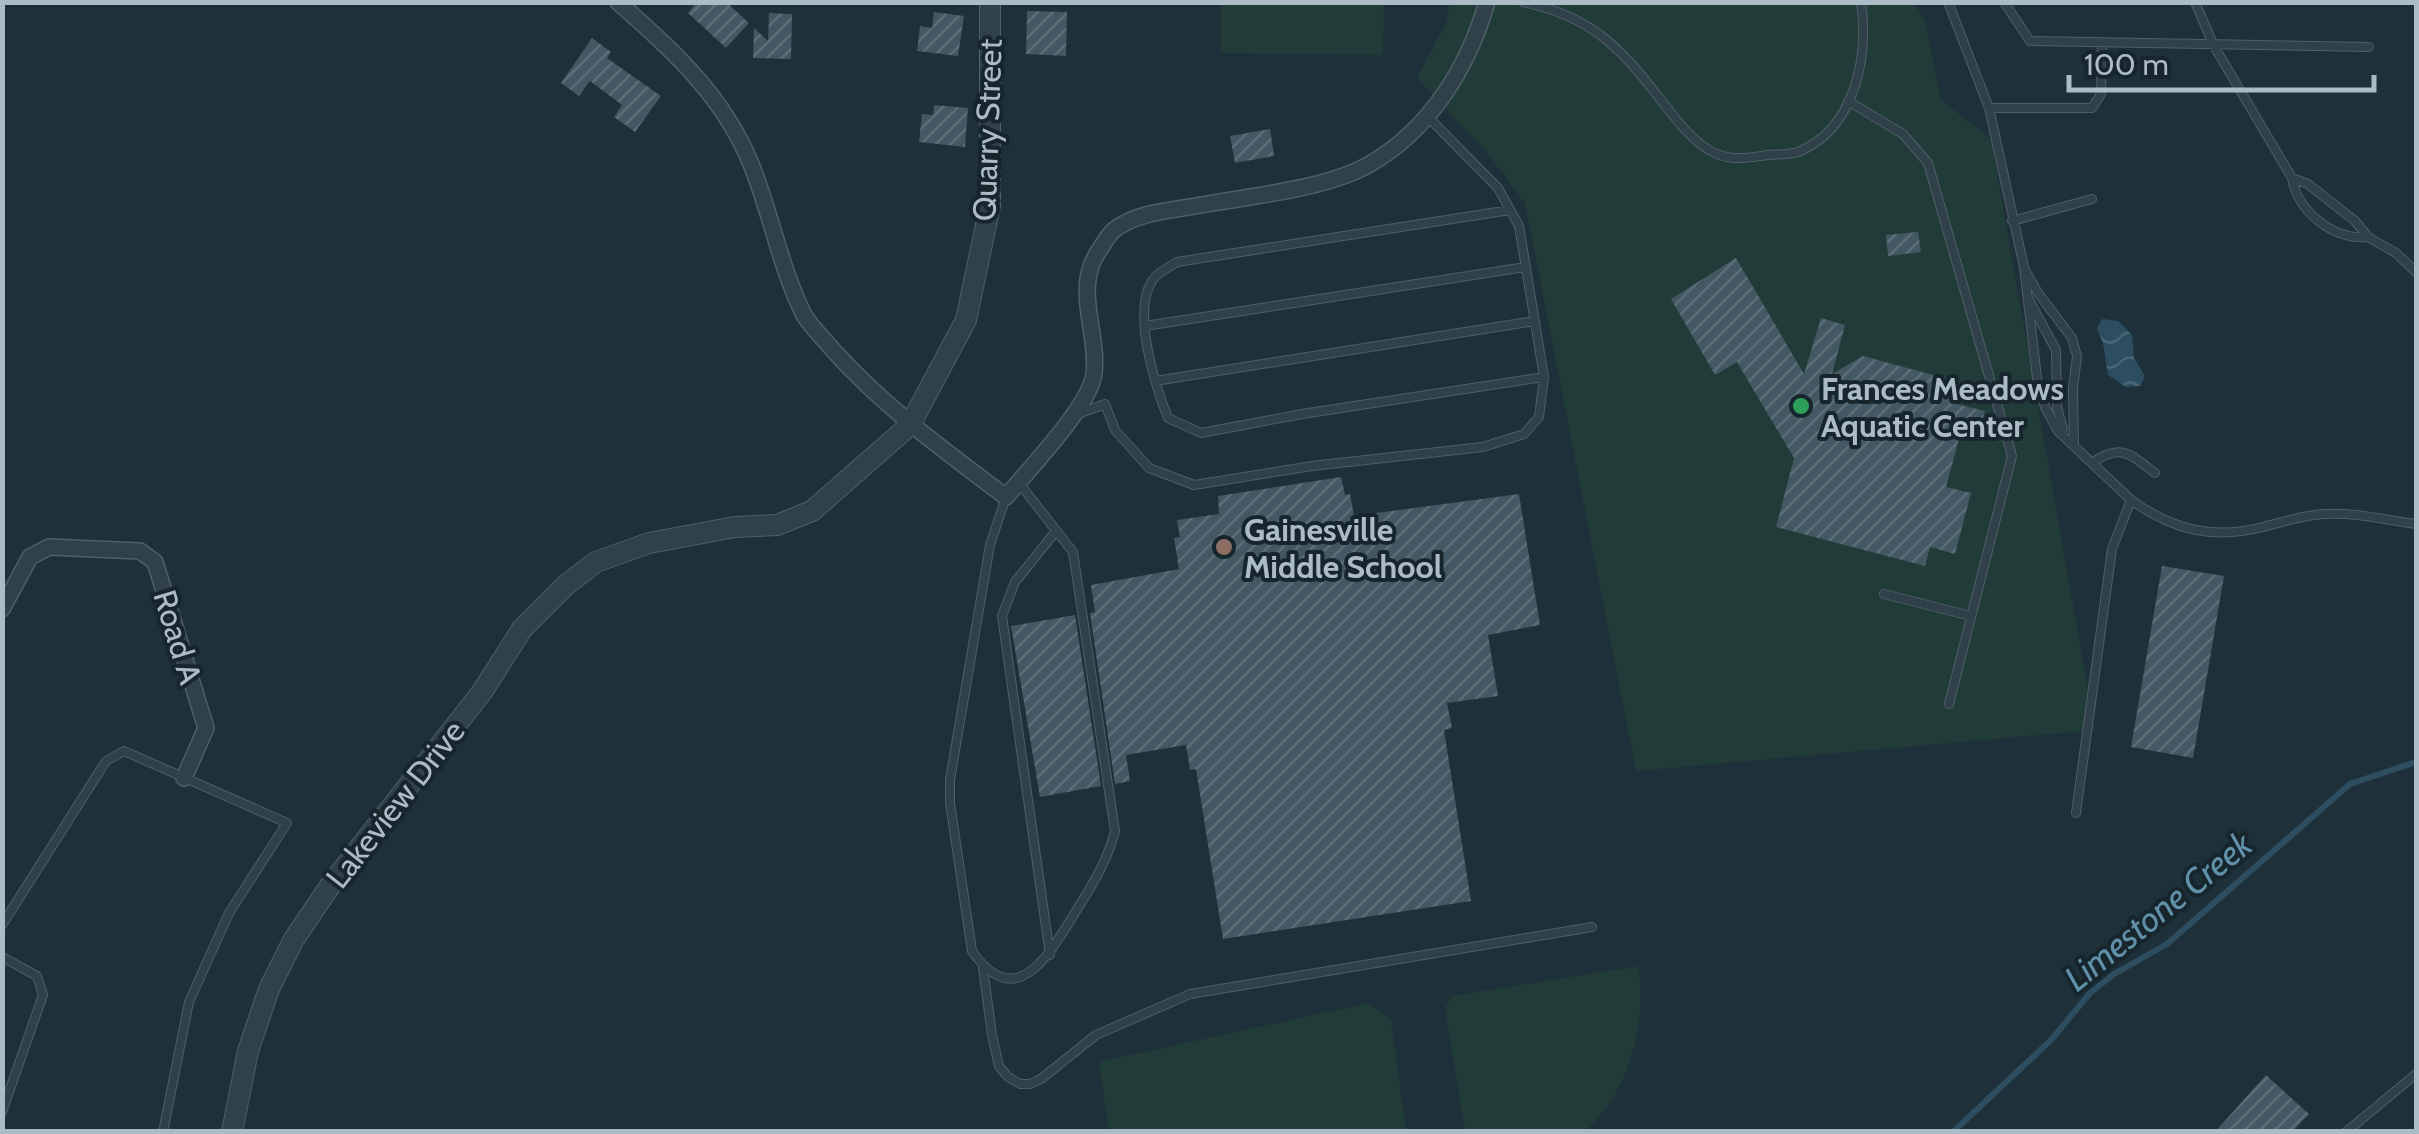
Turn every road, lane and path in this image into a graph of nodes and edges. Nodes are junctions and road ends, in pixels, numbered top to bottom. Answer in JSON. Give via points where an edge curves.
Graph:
{"nodes":[{"id":1,"x":618,"y":2,"type":"edge"},
{"id":2,"x":990,"y":2,"type":"edge"},
{"id":3,"x":1496,"y":2,"type":"edge"},
{"id":4,"x":1524,"y":2,"type":"edge"},
{"id":5,"x":1862,"y":2,"type":"edge"},
{"id":6,"x":1948,"y":2,"type":"edge"},
{"id":7,"x":2004,"y":2,"type":"edge"},
{"id":8,"x":2195,"y":2,"type":"edge"},
{"id":9,"x":1487,"y":3,"type":"edge"},
{"id":10,"x":2102,"y":43,"type":"junction"},
{"id":11,"x":2214,"y":46,"type":"junction"},
{"id":12,"x":2369,"y":47,"type":"dead end"},
{"id":13,"x":1848,"y":101,"type":"junction"},
{"id":14,"x":1989,"y":108,"type":"junction"},
{"id":15,"x":1427,"y":116,"type":"junction"},
{"id":16,"x":2292,"y":178,"type":"junction"},
{"id":17,"x":2092,"y":198,"type":"dead end"},
{"id":18,"x":1510,"y":210,"type":"junction"},
{"id":19,"x":2012,"y":220,"type":"junction"},
{"id":20,"x":2368,"y":237,"type":"junction"},
{"id":21,"x":1526,"y":266,"type":"junction"},
{"id":22,"x":2024,"y":266,"type":"junction"},
{"id":23,"x":2416,"y":272,"type":"edge"},
{"id":24,"x":2025,"y":292,"type":"junction"},
{"id":25,"x":1535,"y":321,"type":"junction"},
{"id":26,"x":1145,"y":326,"type":"junction"},
{"id":27,"x":1544,"y":377,"type":"junction"},
{"id":28,"x":1155,"y":381,"type":"junction"},
{"id":29,"x":1072,"y":417,"type":"junction"},
{"id":30,"x":910,"y":425,"type":"junction"},
{"id":31,"x":2074,"y":444,"type":"junction"},
{"id":32,"x":2093,"y":462,"type":"junction"},
{"id":33,"x":2155,"y":472,"type":"dead end"},
{"id":34,"x":1018,"y":482,"type":"junction"},
{"id":35,"x":1006,"y":497,"type":"junction"},
{"id":36,"x":2131,"y":500,"type":"junction"},
{"id":37,"x":2416,"y":524,"type":"edge"},
{"id":38,"x":1056,"y":531,"type":"junction"},
{"id":39,"x":649,"y":543,"type":"joint"},
{"id":40,"x":1884,"y":594,"type":"dead end"},
{"id":41,"x":2,"y":609,"type":"edge"},
{"id":42,"x":1971,"y":616,"type":"junction"},
{"id":43,"x":1949,"y":704,"type":"dead end"},
{"id":44,"x":184,"y":778,"type":"junction"},
{"id":45,"x":2076,"y":813,"type":"dead end"},
{"id":46,"x":2,"y":925,"type":"edge"},
{"id":47,"x":1592,"y":927,"type":"dead end"},
{"id":48,"x":1050,"y":955,"type":"junction"},
{"id":49,"x":2,"y":957,"type":"edge"},
{"id":50,"x":983,"y":968,"type":"junction"},
{"id":51,"x":2416,"y":1074,"type":"edge"},
{"id":52,"x":2,"y":1112,"type":"edge"},
{"id":53,"x":163,"y":1132,"type":"edge"},
{"id":54,"x":232,"y":1132,"type":"edge"},
{"id":55,"x":2346,"y":1132,"type":"edge"}],
"edges":[{"from":1,"to":30,"type":"street","via":[[708,87],[752,165],[806,318]]},
{"from":2,"to":30,"type":"street","name":"Quarry Street","via":[[990,206],[966,320]]},
{"from":3,"to":9,"type":"lane"},
{"from":4,"to":13,"type":"lane","via":[[1602,34],[1677,121],[1730,160],[1796,152],[1830,132]]},
{"from":5,"to":13,"type":"lane","via":[[1862,64]]},
{"from":6,"to":14,"type":"lane"},
{"from":7,"to":10,"type":"lane","via":[[2030,41]]},
{"from":8,"to":11,"type":"lane"},
{"from":9,"to":15,"type":"street","via":[[1472,51]]},
{"from":10,"to":11,"type":"lane"},
{"from":10,"to":14,"type":"lane","via":[[2101,94],[2092,108]]},
{"from":11,"to":12,"type":"lane"},
{"from":11,"to":16,"type":"lane"},
{"from":13,"to":42,"type":"lane","via":[[1903,134],[1928,163],[2012,456]]},
{"from":14,"to":19,"type":"lane"},
{"from":15,"to":18,"type":"lane","via":[[1498,188]]},
{"from":15,"to":29,"type":"street","via":[[1369,165],[1314,184],[1148,215],[1114,230],[1092,260],[1085,290],[1094,376]]},
{"from":16,"to":20,"type":"lane","via":[[2308,184]]},
{"from":16,"to":20,"type":"lane","via":[[2295,195],[2310,213],[2348,239]]},
{"from":17,"to":19,"type":"lane"},
{"from":18,"to":21,"type":"lane"},
{"from":18,"to":26,"type":"lane","via":[[1177,262],[1152,280]]},
{"from":19,"to":22,"type":"lane"},
{"from":20,"to":23,"type":"lane"},
{"from":21,"to":25,"type":"lane"},
{"from":21,"to":26,"type":"lane"},
{"from":22,"to":24,"type":"lane"},
{"from":22,"to":31,"type":"lane","via":[[2072,338]]},
{"from":24,"to":31,"type":"lane","via":[[2056,350],[2060,426]]},
{"from":24,"to":31,"type":"lane","via":[[2038,386],[2058,431]]},
{"from":25,"to":27,"type":"lane"},
{"from":25,"to":28,"type":"lane"},
{"from":26,"to":28,"type":"lane"},
{"from":27,"to":28,"type":"lane","via":[[1201,432],[1168,418]]},
{"from":27,"to":29,"type":"lane","via":[[1539,417],[1524,434],[1496,443],[1194,485],[1150,468],[1114,430],[1105,404]]},
{"from":29,"to":34,"type":"street"},
{"from":30,"to":35,"type":"street"},
{"from":30,"to":39,"type":"street","name":"Quarry Street","via":[[812,511],[777,525]]},
{"from":31,"to":32,"type":"lane"},
{"from":32,"to":33,"type":"lane","via":[[2118,451]]},
{"from":32,"to":36,"type":"lane"},
{"from":34,"to":35,"type":"street"},
{"from":34,"to":38,"type":"lane"},
{"from":35,"to":50,"type":"lane","via":[[990,544],[950,780],[972,951]]},
{"from":36,"to":37,"type":"lane","via":[[2170,524],[2205,534],[2323,514]]},
{"from":36,"to":45,"type":"lane","via":[[2112,549]]},
{"from":38,"to":48,"type":"lane","via":[[1015,582],[1002,616]]},
{"from":38,"to":48,"type":"lane","via":[[1073,552],[1115,832],[1108,858]]},
{"from":39,"to":54,"type":"street","name":"Lakeview Drive","via":[[596,562],[522,628],[482,692],[332,883],[269,989]]},
{"from":40,"to":42,"type":"lane"},
{"from":41,"to":44,"type":"street","name":"Road A","via":[[30,558],[49,547],[140,551],[155,562],[206,728]]},
{"from":42,"to":43,"type":"lane"},
{"from":44,"to":46,"type":"lane","via":[[124,751],[106,761]]},
{"from":44,"to":53,"type":"lane","via":[[287,822],[229,913],[190,1002]]},
{"from":47,"to":50,"type":"lane","via":[[1190,994],[1096,1035],[1030,1084],[1008,1078],[999,1066]]},
{"from":48,"to":50,"type":"lane","via":[[1013,980]]},
{"from":49,"to":52,"type":"lane","via":[[37,976],[42,995]]},
{"from":51,"to":55,"type":"lane"}]}
